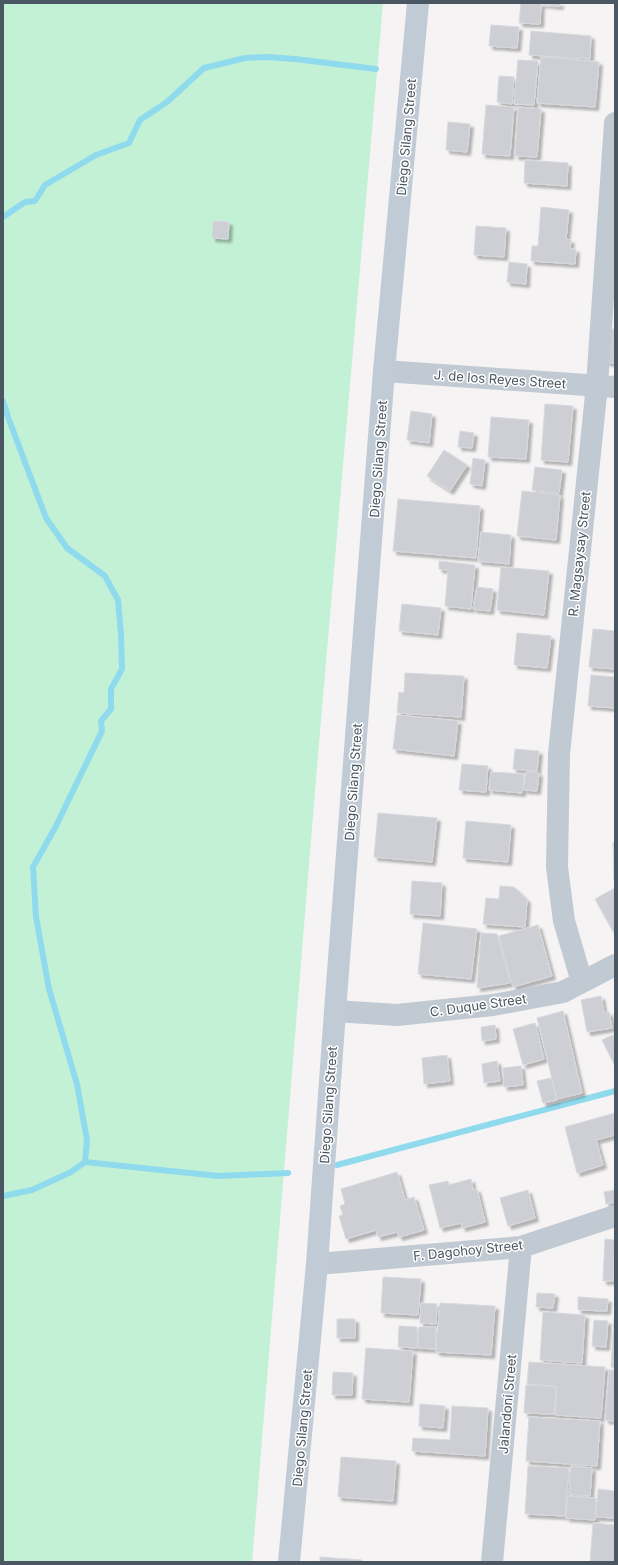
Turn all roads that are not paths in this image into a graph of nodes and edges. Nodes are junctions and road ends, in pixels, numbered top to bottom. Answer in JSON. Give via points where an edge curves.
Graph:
{"nodes":[{"id":1,"x":418,"y":3,"type":"edge"},
{"id":2,"x":615,"y":123,"type":"edge"},
{"id":3,"x":384,"y":371,"type":"junction"},
{"id":4,"x":606,"y":386,"type":"edge"},
{"id":5,"x":615,"y":965,"type":"edge"},
{"id":6,"x":582,"y":982,"type":"junction"},
{"id":7,"x":335,"y":1011,"type":"junction"},
{"id":8,"x":615,"y":1216,"type":"edge"},
{"id":9,"x":521,"y":1247,"type":"junction"},
{"id":10,"x":317,"y":1264,"type":"junction"},
{"id":11,"x":290,"y":1562,"type":"edge"},
{"id":12,"x":492,"y":1562,"type":"edge"}],
"edges":[{"from":1,"to":3,"type":"street","name":"Diego Silang Street"},
{"from":2,"to":4,"type":"street","name":"R. Magsaysay Street"},
{"from":3,"to":4,"type":"street","name":"J. de los Reyes Street"},
{"from":3,"to":7,"type":"street","name":"Diego Silang Street"},
{"from":4,"to":6,"type":"street","name":"R. Magsaysay Street","via":[[559,754],[557,867],[564,921]]},
{"from":5,"to":6,"type":"street","name":"C. Duque Street"},
{"from":6,"to":7,"type":"street","name":"C. Duque Street","via":[[563,992],[493,1005],[397,1015]]},
{"from":7,"to":10,"type":"street","name":"Diego Silang Street"},
{"from":8,"to":9,"type":"street","name":"F. Dagohoy Street"},
{"from":9,"to":10,"type":"street","name":"F. Dagohoy Street"},
{"from":9,"to":12,"type":"street","name":"Jalandoni Street"},
{"from":10,"to":11,"type":"street","name":"Diego Silang Street"}]}
